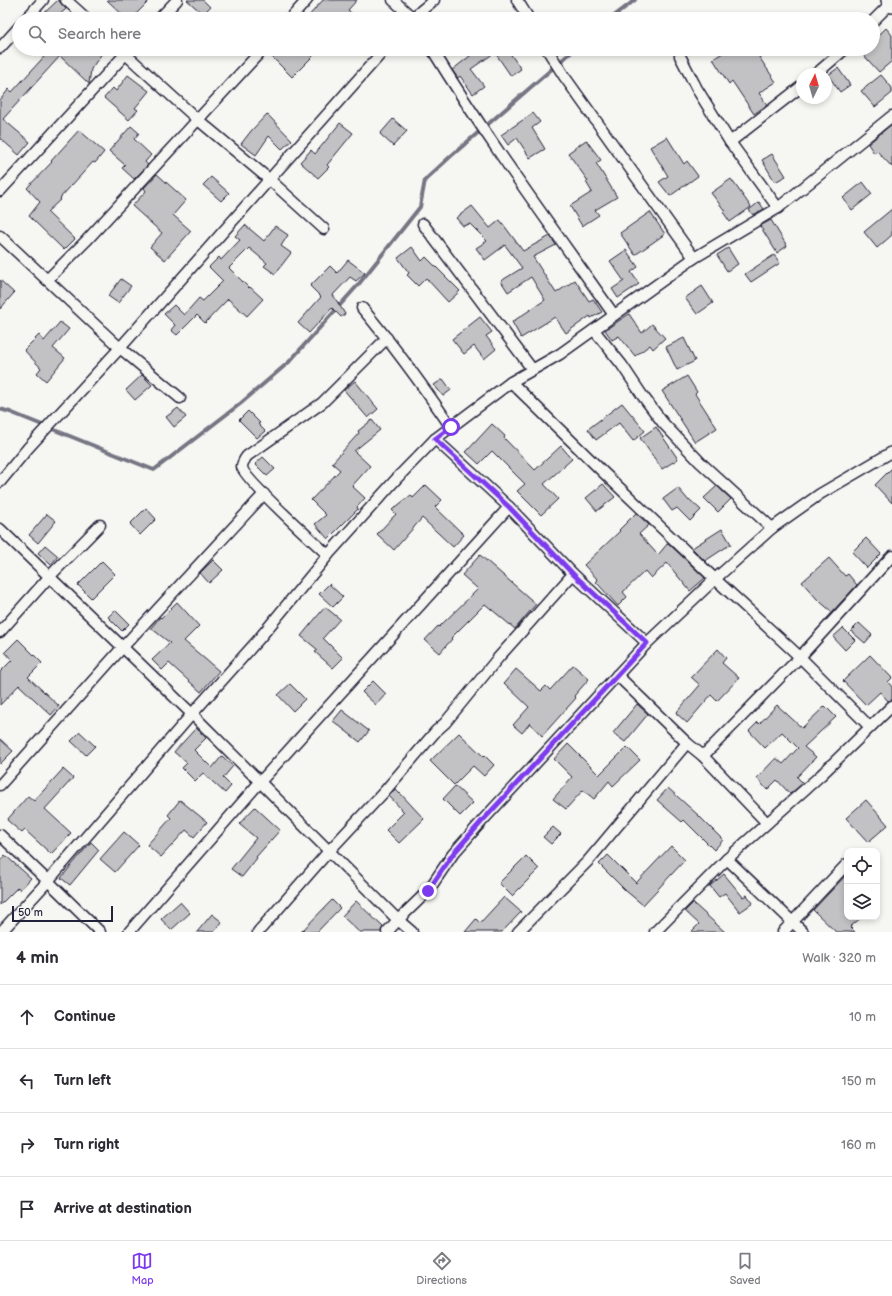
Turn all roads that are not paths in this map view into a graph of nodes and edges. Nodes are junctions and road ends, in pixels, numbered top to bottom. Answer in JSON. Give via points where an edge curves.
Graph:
{"nodes":[{"id":1,"x":43,"y":0,"type":"edge"},
{"id":2,"x":66,"y":0,"type":"edge"},
{"id":3,"x":177,"y":0,"type":"edge"},
{"id":4,"x":307,"y":0,"type":"edge"},
{"id":5,"x":393,"y":0,"type":"edge"},
{"id":6,"x":434,"y":0,"type":"edge"},
{"id":7,"x":517,"y":0,"type":"edge"},
{"id":8,"x":891,"y":3,"type":"edge"},
{"id":9,"x":32,"y":12,"type":"edge"},
{"id":10,"x":79,"y":12,"type":"edge"},
{"id":11,"x":166,"y":12,"type":"edge"},
{"id":12,"x":296,"y":12,"type":"edge"},
{"id":13,"x":406,"y":12,"type":"edge"},
{"id":14,"x":420,"y":12,"type":"edge"},
{"id":15,"x":525,"y":12,"type":"edge"},
{"id":16,"x":880,"y":14,"type":"edge"},
{"id":17,"x":12,"y":35,"type":"edge"},
{"id":18,"x":0,"y":48,"type":"edge"},
{"id":19,"x":121,"y":56,"type":"edge"},
{"id":20,"x":130,"y":56,"type":"edge"},
{"id":21,"x":256,"y":56,"type":"edge"},
{"id":22,"x":379,"y":56,"type":"edge"},
{"id":23,"x":436,"y":56,"type":"edge"},
{"id":24,"x":551,"y":56,"type":"edge"},
{"id":25,"x":680,"y":56,"type":"dead end"},
{"id":26,"x":837,"y":56,"type":"edge"},
{"id":27,"x":823,"y":68,"type":"edge"},
{"id":28,"x":796,"y":91,"type":"edge"},
{"id":29,"x":892,"y":116,"type":"edge"},
{"id":30,"x":197,"y":119,"type":"junction"},
{"id":31,"x":730,"y":142,"type":"junction"},
{"id":32,"x":270,"y":180,"type":"junction"},
{"id":33,"x":0,"y":191,"type":"edge"},
{"id":34,"x":778,"y":208,"type":"junction"},
{"id":35,"x":423,"y":224,"type":"dead end"},
{"id":36,"x":324,"y":229,"type":"dead end"},
{"id":37,"x":0,"y":236,"type":"edge"},
{"id":38,"x":694,"y":258,"type":"junction"},
{"id":39,"x":47,"y":280,"type":"junction"},
{"id":40,"x":362,"y":308,"type":"dead end"},
{"id":41,"x":614,"y":315,"type":"junction"},
{"id":42,"x":594,"y":330,"type":"junction"},
{"id":43,"x":387,"y":338,"type":"junction"},
{"id":44,"x":120,"y":348,"type":"junction"},
{"id":45,"x":532,"y":369,"type":"junction"},
{"id":46,"x":511,"y":382,"type":"junction"},
{"id":47,"x":180,"y":398,"type":"dead end"},
{"id":48,"x":451,"y":427,"type":"junction"},
{"id":49,"x":435,"y":439,"type":"junction"},
{"id":50,"x":892,"y":452,"type":"edge"},
{"id":51,"x":0,"y":482,"type":"edge"},
{"id":52,"x":264,"y":494,"type":"junction"},
{"id":53,"x":509,"y":507,"type":"junction"},
{"id":54,"x":100,"y":525,"type":"dead end"},
{"id":55,"x":772,"y":528,"type":"junction"},
{"id":56,"x":0,"y":529,"type":"edge"},
{"id":57,"x":328,"y":555,"type":"junction"},
{"id":58,"x":892,"y":556,"type":"edge"},
{"id":59,"x":573,"y":574,"type":"junction"},
{"id":60,"x":50,"y":576,"type":"junction"},
{"id":61,"x":715,"y":579,"type":"junction"},
{"id":62,"x":0,"y":632,"type":"edge"},
{"id":63,"x":647,"y":643,"type":"junction"},
{"id":64,"x":122,"y":648,"type":"junction"},
{"id":65,"x":800,"y":657,"type":"junction"},
{"id":66,"x":617,"y":675,"type":"junction"},
{"id":67,"x":892,"y":706,"type":"edge"},
{"id":68,"x":192,"y":714,"type":"junction"},
{"id":69,"x":870,"y":727,"type":"junction"},
{"id":70,"x":687,"y":743,"type":"junction"},
{"id":71,"x":702,"y":756,"type":"junction"},
{"id":72,"x":260,"y":782,"type":"junction"},
{"id":73,"x":0,"y":785,"type":"edge"},
{"id":74,"x":767,"y":824,"type":"junction"},
{"id":75,"x":0,"y":835,"type":"edge"},
{"id":76,"x":329,"y":851,"type":"junction"},
{"id":77,"x":727,"y":859,"type":"junction"},
{"id":78,"x":844,"y":867,"type":"edge"},
{"id":79,"x":48,"y":881,"type":"junction"},
{"id":80,"x":398,"y":920,"type":"junction"},
{"id":81,"x":792,"y":922,"type":"junction"},
{"id":82,"x":1,"y":932,"type":"edge"},
{"id":83,"x":100,"y":932,"type":"edge"},
{"id":84,"x":130,"y":932,"type":"edge"},
{"id":85,"x":258,"y":932,"type":"edge"},
{"id":86,"x":387,"y":932,"type":"edge"},
{"id":87,"x":412,"y":932,"type":"edge"},
{"id":88,"x":518,"y":932,"type":"edge"},
{"id":89,"x":655,"y":932,"type":"edge"},
{"id":90,"x":783,"y":932,"type":"edge"},
{"id":91,"x":802,"y":932,"type":"edge"}],
"edges":[{"from":1,"to":9,"type":"street"},
{"from":2,"to":10,"type":"street"},
{"from":3,"to":11,"type":"street"},
{"from":4,"to":12,"type":"street"},
{"from":5,"to":13,"type":"street"},
{"from":6,"to":14,"type":"street"},
{"from":7,"to":15,"type":"street"},
{"from":8,"to":16,"type":"street"},
{"from":17,"to":18,"type":"street"},
{"from":19,"to":33,"type":"street"},
{"from":20,"to":30,"type":"street"},
{"from":21,"to":30,"type":"street"},
{"from":22,"to":32,"type":"street"},
{"from":23,"to":41,"type":"street","via":[[495,146]]},
{"from":24,"to":38,"type":"street"},
{"from":25,"to":31,"type":"street"},
{"from":26,"to":27,"type":"street"},
{"from":28,"to":31,"type":"street"},
{"from":29,"to":34,"type":"street"},
{"from":30,"to":32,"type":"street"},
{"from":30,"to":39,"type":"street"},
{"from":31,"to":34,"type":"street"},
{"from":32,"to":36,"type":"street"},
{"from":32,"to":44,"type":"street"},
{"from":34,"to":38,"type":"street"},
{"from":35,"to":45,"type":"street"},
{"from":37,"to":39,"type":"street"},
{"from":38,"to":41,"type":"street"},
{"from":39,"to":44,"type":"street"},
{"from":40,"to":43,"type":"street"},
{"from":41,"to":42,"type":"street"},
{"from":42,"to":45,"type":"street","via":[[560,354]]},
{"from":42,"to":55,"type":"street","via":[[663,423],[700,462]]},
{"from":43,"to":48,"type":"street"},
{"from":43,"to":52,"type":"street","via":[[322,403],[247,456],[242,468]]},
{"from":44,"to":47,"type":"street"},
{"from":44,"to":51,"type":"street"},
{"from":45,"to":46,"type":"street"},
{"from":46,"to":48,"type":"street"},
{"from":46,"to":61,"type":"street"},
{"from":48,"to":49,"type":"street"},
{"from":49,"to":53,"type":"street"},
{"from":49,"to":57,"type":"street"},
{"from":50,"to":55,"type":"street","via":[[820,494]]},
{"from":52,"to":57,"type":"street"},
{"from":52,"to":64,"type":"street"},
{"from":53,"to":59,"type":"street"},
{"from":53,"to":72,"type":"street"},
{"from":54,"to":60,"type":"street"},
{"from":55,"to":61,"type":"street"},
{"from":56,"to":60,"type":"street"},
{"from":57,"to":68,"type":"street","via":[[258,640]]},
{"from":58,"to":65,"type":"street"},
{"from":59,"to":63,"type":"street"},
{"from":59,"to":76,"type":"street","via":[[498,658],[445,723]]},
{"from":60,"to":62,"type":"street"},
{"from":60,"to":64,"type":"street"},
{"from":61,"to":63,"type":"street"},
{"from":61,"to":65,"type":"street"},
{"from":63,"to":66,"type":"street"},
{"from":64,"to":68,"type":"street"},
{"from":64,"to":73,"type":"street"},
{"from":65,"to":69,"type":"street"},
{"from":65,"to":71,"type":"street"},
{"from":66,"to":70,"type":"street"},
{"from":66,"to":80,"type":"street","via":[[483,820],[453,854],[428,891]]},
{"from":67,"to":69,"type":"street"},
{"from":68,"to":72,"type":"street"},
{"from":68,"to":79,"type":"street"},
{"from":69,"to":74,"type":"street"},
{"from":70,"to":71,"type":"street"},
{"from":70,"to":88,"type":"street","via":[[588,861]]},
{"from":71,"to":74,"type":"street"},
{"from":72,"to":76,"type":"street"},
{"from":72,"to":84,"type":"street"},
{"from":74,"to":77,"type":"street"},
{"from":75,"to":79,"type":"street"},
{"from":76,"to":80,"type":"street"},
{"from":76,"to":85,"type":"street"},
{"from":77,"to":81,"type":"street"},
{"from":77,"to":89,"type":"street"},
{"from":78,"to":81,"type":"street"},
{"from":79,"to":82,"type":"street"},
{"from":79,"to":83,"type":"street"},
{"from":80,"to":86,"type":"street"},
{"from":80,"to":87,"type":"street"},
{"from":81,"to":90,"type":"street"},
{"from":81,"to":91,"type":"street"}]}
